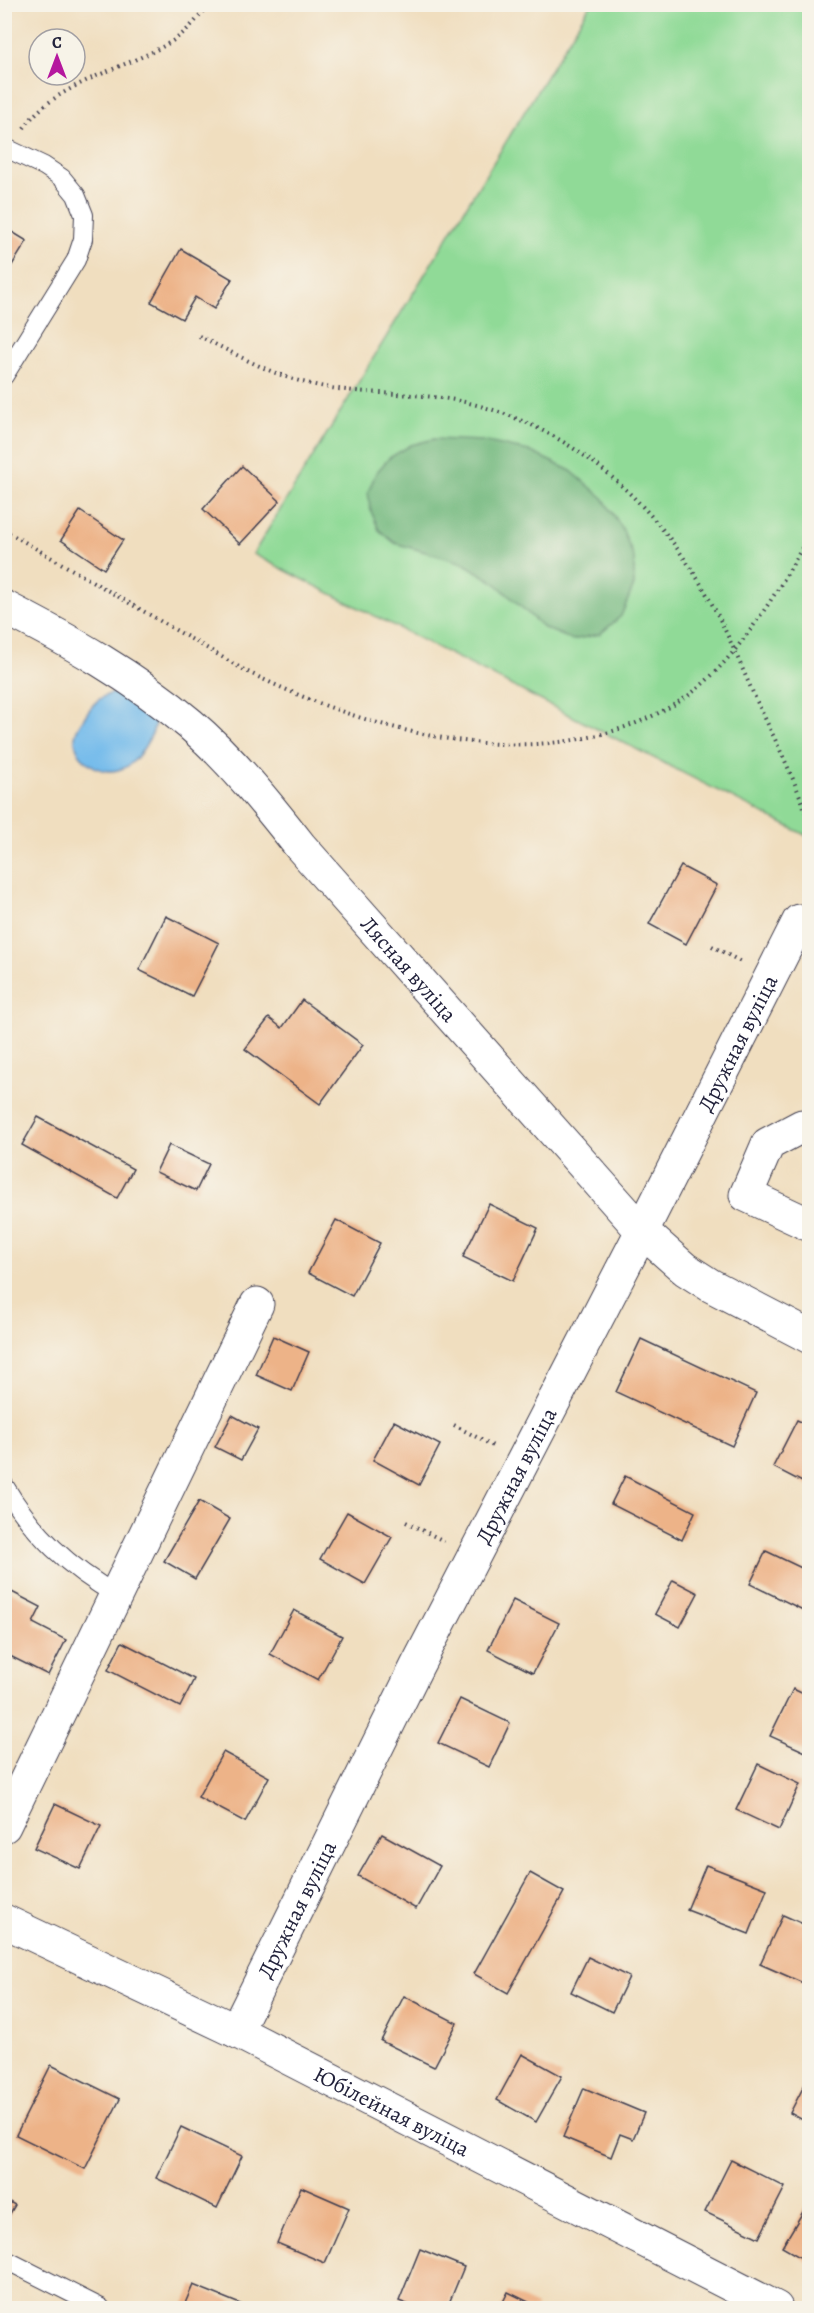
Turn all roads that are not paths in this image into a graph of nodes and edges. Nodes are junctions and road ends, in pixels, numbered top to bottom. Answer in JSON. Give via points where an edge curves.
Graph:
{"nodes":[{"id":1,"x":8,"y":148,"type":"edge"},
{"id":2,"x":4,"y":376,"type":"edge"},
{"id":3,"x":4,"y":607,"type":"edge"},
{"id":4,"x":799,"y":921,"type":"dead end"},
{"id":5,"x":810,"y":1130,"type":"edge"},
{"id":6,"x":810,"y":1225,"type":"edge"},
{"id":7,"x":642,"y":1231,"type":"junction"},
{"id":8,"x":257,"y":1304,"type":"dead end"},
{"id":9,"x":810,"y":1337,"type":"edge"},
{"id":10,"x":4,"y":1485,"type":"edge"},
{"id":11,"x":117,"y":1595,"type":"junction"},
{"id":12,"x":4,"y":1826,"type":"edge"},
{"id":13,"x":4,"y":1921,"type":"edge"},
{"id":14,"x":237,"y":2031,"type":"junction"},
{"id":15,"x":4,"y":2259,"type":"edge"},
{"id":16,"x":101,"y":2308,"type":"edge"},
{"id":17,"x":776,"y":2308,"type":"edge"}],
"edges":[{"from":1,"to":2,"type":"lane","via":[[62,178],[76,195],[84,215],[84,238],[65,280]]},
{"from":3,"to":7,"type":"street","name":"Лясная вуліца","via":[[115,668],[192,726],[267,804]]},
{"from":4,"to":7,"type":"street","name":"Дружная вуліца"},
{"from":5,"to":6,"type":"street","via":[[802,1126],[768,1144],[746,1195]]},
{"from":7,"to":9,"type":"street","name":"Лясная вуліца","via":[[685,1269],[710,1285]]},
{"from":7,"to":14,"type":"street","name":"Дружная вуліца","via":[[417,1666]]},
{"from":8,"to":11,"type":"street"},
{"from":10,"to":11,"type":"lane","via":[[34,1528],[59,1554],[86,1577]]},
{"from":11,"to":12,"type":"street"},
{"from":13,"to":14,"type":"street","name":"Юбілейная вуліца"},
{"from":14,"to":17,"type":"street","name":"Юбілейная вуліца"},
{"from":15,"to":16,"type":"lane"}]}
